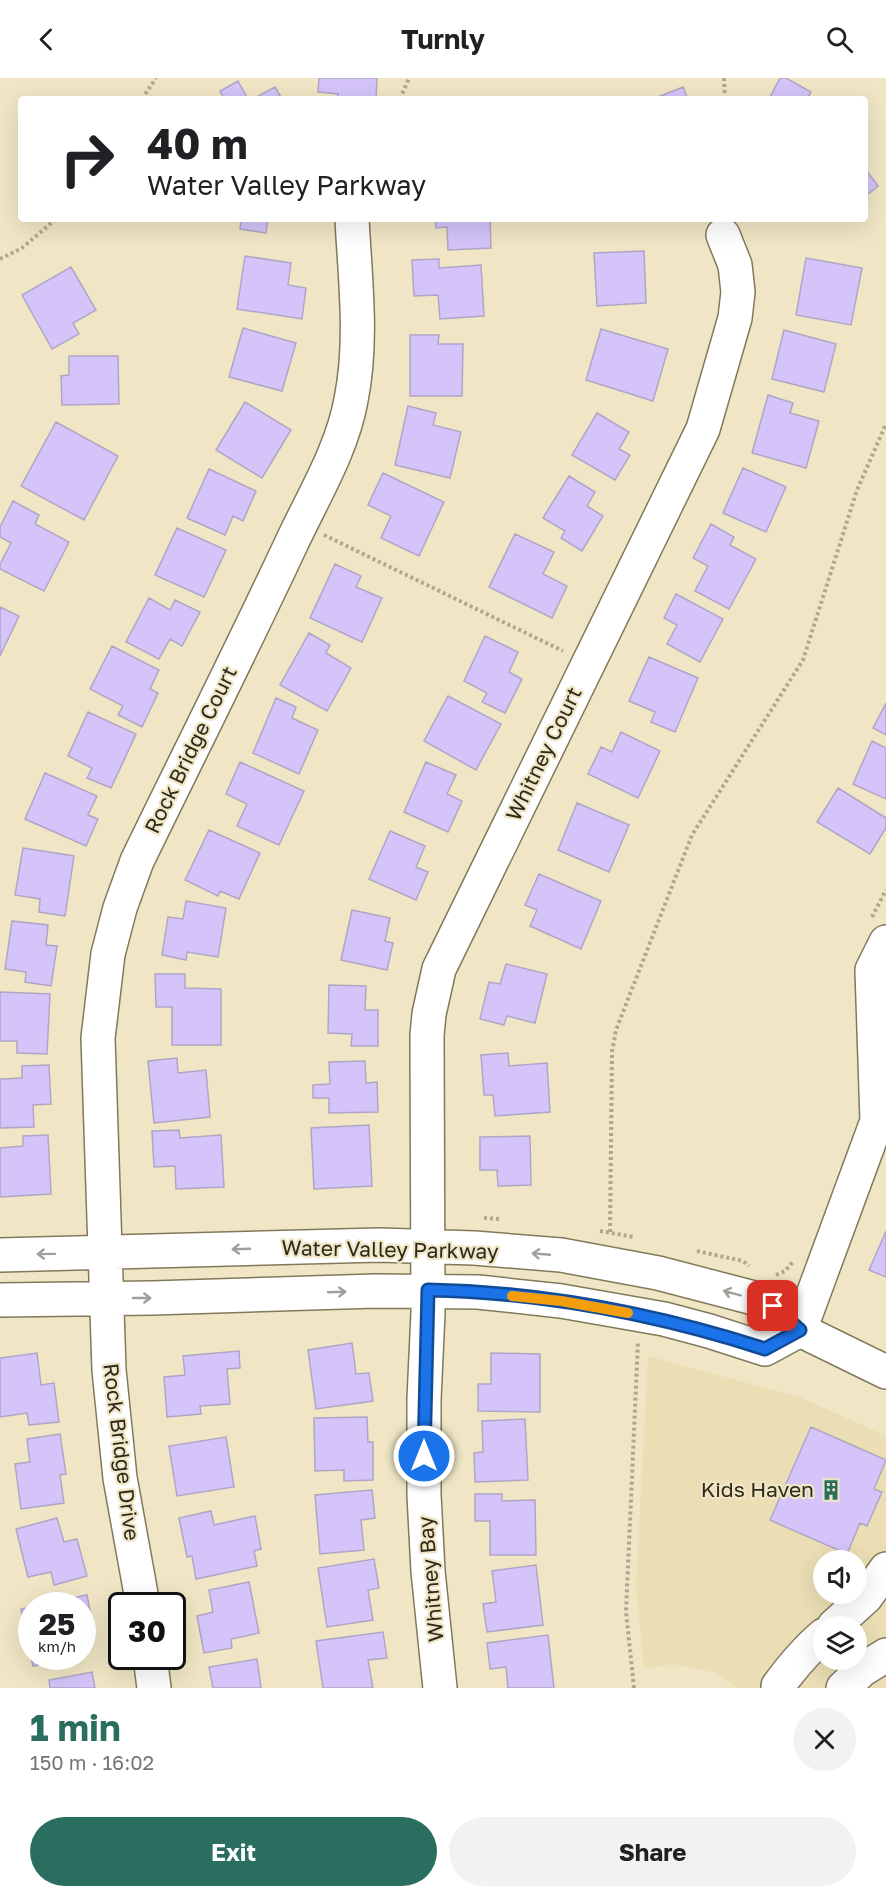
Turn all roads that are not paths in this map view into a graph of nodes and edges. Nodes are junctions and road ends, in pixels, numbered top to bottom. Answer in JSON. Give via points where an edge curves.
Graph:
{"nodes":[{"id":1,"x":352,"y":222,"type":"edge"},
{"id":2,"x":723,"y":235,"type":"dead end"},
{"id":3,"x":878,"y":932,"type":"edge"},
{"id":4,"x":874,"y":1167,"type":"edge"},
{"id":5,"x":428,"y":1246,"type":"junction"},
{"id":6,"x":105,"y":1252,"type":"junction"},
{"id":7,"x":0,"y":1255,"type":"edge"},
{"id":8,"x":428,"y":1290,"type":"junction"},
{"id":9,"x":107,"y":1298,"type":"junction"},
{"id":10,"x":0,"y":1300,"type":"edge"},
{"id":11,"x":800,"y":1330,"type":"junction"},
{"id":12,"x":886,"y":1372,"type":"edge"},
{"id":13,"x":886,"y":1569,"type":"edge"},
{"id":14,"x":141,"y":1592,"type":"edge"},
{"id":15,"x":845,"y":1616,"type":"edge"},
{"id":16,"x":813,"y":1644,"type":"edge"},
{"id":17,"x":886,"y":1655,"type":"edge"},
{"id":18,"x":152,"y":1670,"type":"edge"},
{"id":19,"x":154,"y":1688,"type":"edge"},
{"id":20,"x":440,"y":1688,"type":"edge"},
{"id":21,"x":780,"y":1688,"type":"edge"},
{"id":22,"x":843,"y":1688,"type":"edge"}],
"edges":[{"from":1,"to":6,"type":"street","name":"Rock Bridge Court","via":[[356,366],[351,401],[334,452],[137,861],[108,954],[98,1038]]},
{"from":2,"to":5,"type":"street","name":"Whitney Court","via":[[737,274],[737,301],[703,429],[439,969],[427,1035]]},
{"from":3,"to":4,"type":"street","via":[[872,970],[877,1121]]},
{"from":4,"to":11,"type":"street"},
{"from":5,"to":6,"type":"street","name":"Water Valley Parkway","one_way":true},
{"from":5,"to":8,"type":"street","name":"Whitney Court"},
{"from":11,"to":5,"type":"street","name":"Water Valley Parkway","one_way":true,"via":[[773,1306],[658,1273],[561,1256]]},
{"from":6,"to":7,"type":"street","name":"Water Valley Parkway","one_way":true},
{"from":6,"to":9,"type":"street","name":"Rock Bridge Court"},
{"from":9,"to":8,"type":"street","name":"Water Valley Parkway","one_way":true},
{"from":8,"to":11,"type":"street","name":"Water Valley Parkway","via":[[573,1303],[664,1319],[765,1349]]},
{"from":8,"to":20,"type":"street","name":"Whitney Bay","via":[[424,1495]]},
{"from":9,"to":10,"type":"street","name":"Water Valley Parkway"},
{"from":9,"to":14,"type":"street","name":"Rock Bridge Drive","via":[[115,1434]]},
{"from":11,"to":12,"type":"street","name":"Water Valley Parkway"},
{"from":13,"to":15,"type":"street","via":[[866,1597]]},
{"from":16,"to":21,"type":"street"},
{"from":17,"to":22,"type":"street"},
{"from":18,"to":19,"type":"street"}]}
